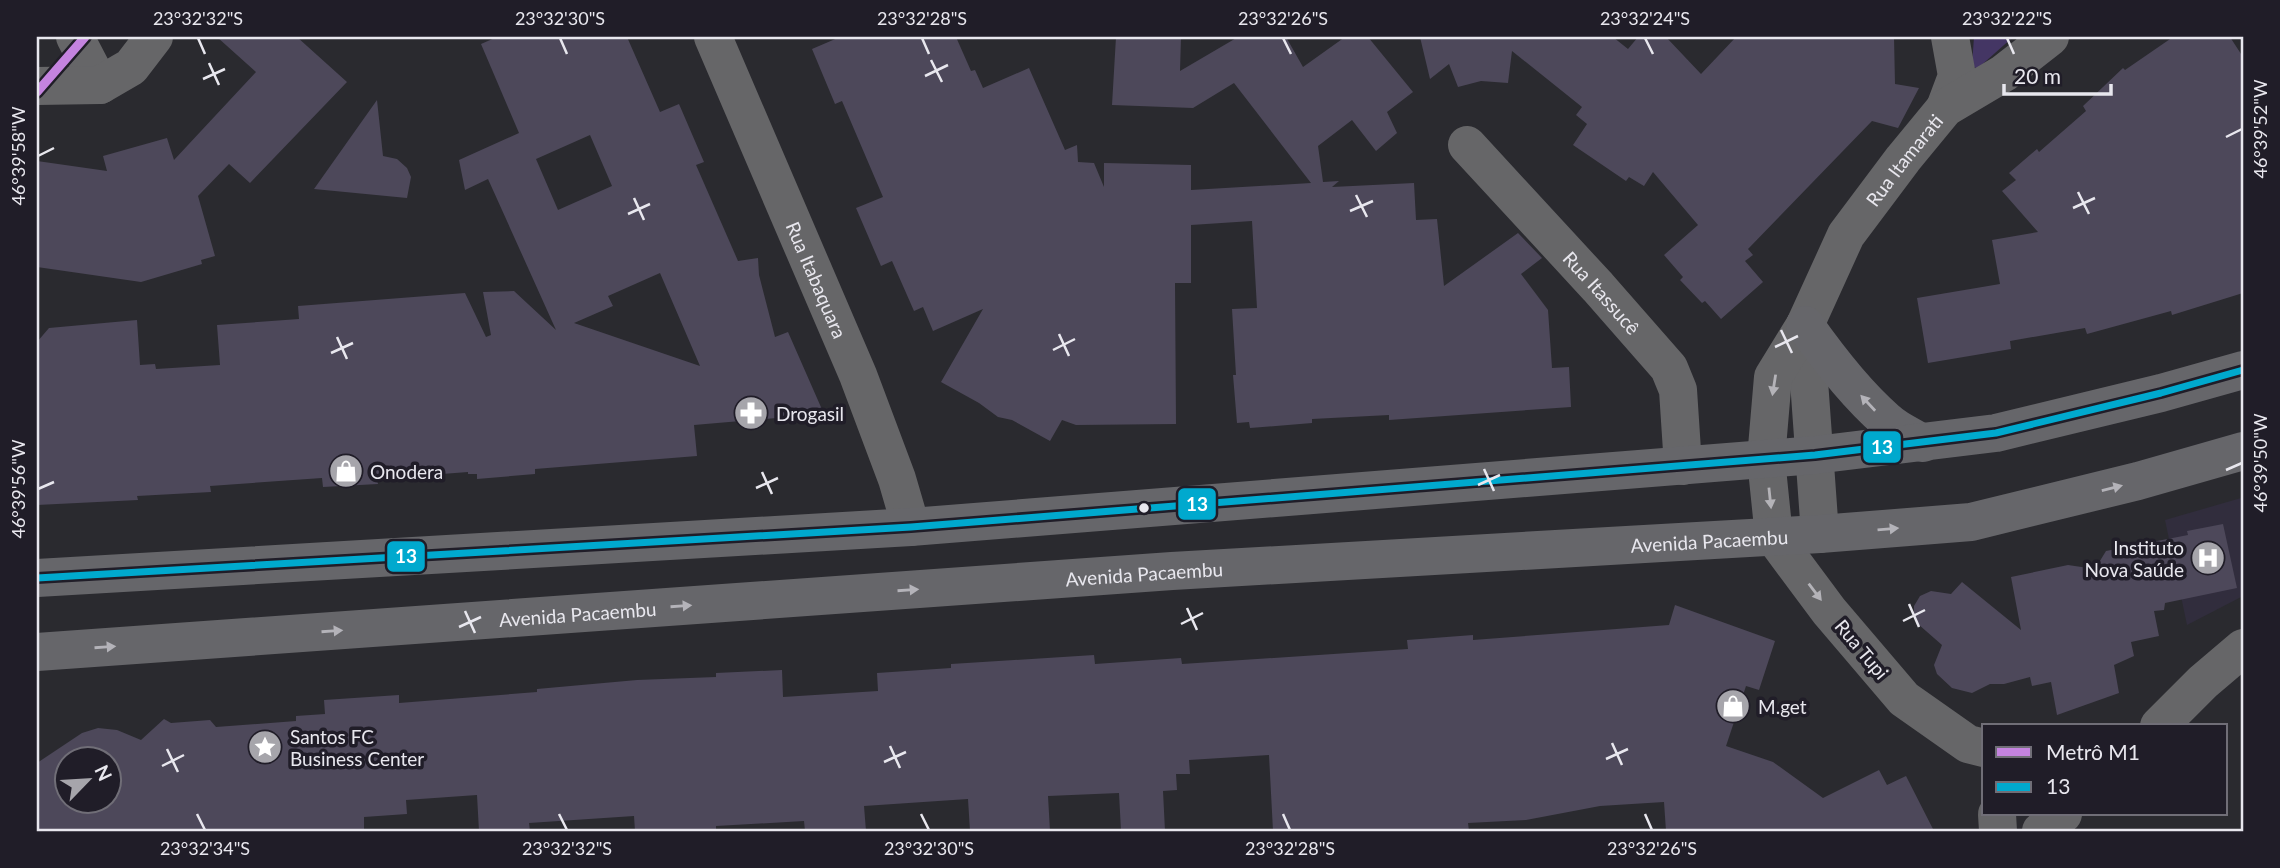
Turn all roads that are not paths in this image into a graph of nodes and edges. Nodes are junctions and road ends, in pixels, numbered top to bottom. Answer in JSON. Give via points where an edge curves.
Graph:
{"nodes":[{"id":1,"x":75,"y":37,"type":"edge"},
{"id":2,"x":154,"y":37,"type":"edge"},
{"id":3,"x":713,"y":37,"type":"edge"},
{"id":4,"x":1950,"y":37,"type":"edge"},
{"id":5,"x":2050,"y":37,"type":"edge"},
{"id":6,"x":100,"y":85,"type":"junction"},
{"id":7,"x":37,"y":86,"type":"edge"},
{"id":8,"x":1945,"y":108,"type":"junction"},
{"id":9,"x":1467,"y":145,"type":"dead end"},
{"id":10,"x":1805,"y":325,"type":"junction"},
{"id":11,"x":2243,"y":370,"type":"edge"},
{"id":12,"x":1923,"y":443,"type":"junction"},
{"id":13,"x":2243,"y":451,"type":"edge"},
{"id":14,"x":1815,"y":454,"type":"junction"},
{"id":15,"x":1766,"y":459,"type":"junction"},
{"id":16,"x":1683,"y":466,"type":"junction"},
{"id":17,"x":911,"y":527,"type":"junction"},
{"id":18,"x":1820,"y":534,"type":"junction"},
{"id":19,"x":1774,"y":537,"type":"junction"},
{"id":20,"x":37,"y":578,"type":"edge"},
{"id":21,"x":2243,"y":648,"type":"edge"},
{"id":22,"x":37,"y":652,"type":"edge"},
{"id":23,"x":2161,"y":724,"type":"edge"},
{"id":24,"x":1979,"y":756,"type":"edge"},
{"id":25,"x":2060,"y":816,"type":"edge"},
{"id":26,"x":2041,"y":831,"type":"edge"}],
"edges":[{"from":1,"to":6,"type":"street"},
{"from":2,"to":6,"type":"street","via":[[131,67]]},
{"from":3,"to":17,"type":"street","name":"Rua Itabaquara","via":[[858,375]]},
{"from":4,"to":8,"type":"street","via":[[1956,76]]},
{"from":5,"to":8,"type":"street","name":"Rua Itamarati","via":[[2004,73]]},
{"from":6,"to":7,"type":"street"},
{"from":8,"to":10,"type":"street","name":"Rua Itamarati","via":[[1846,235]]},
{"from":9,"to":16,"type":"street","name":"Rua Itassucê","via":[[1668,368],[1678,390]]},
{"from":12,"to":10,"type":"main road","one_way":true,"via":[[1869,404]]},
{"from":10,"to":14,"type":"street","name":"Rua Itamarati"},
{"from":10,"to":15,"type":"street","name":"Rua Itamarati","one_way":true,"via":[[1773,377]]},
{"from":11,"to":12,"type":"main road","via":[[1996,433]]},
{"from":12,"to":14,"type":"main road"},
{"from":18,"to":13,"type":"main road","name":"Avenida Pacaembu","one_way":true,"via":[[1971,522]]},
{"from":14,"to":15,"type":"main road"},
{"from":14,"to":18,"type":"street","name":"Rua Itamarati"},
{"from":15,"to":16,"type":"main road"},
{"from":15,"to":19,"type":"street","name":"Rua Itamarati","one_way":true},
{"from":16,"to":17,"type":"main road"},
{"from":17,"to":20,"type":"main road"},
{"from":18,"to":19,"type":"main road","name":"Avenida Pacaembu"},
{"from":22,"to":19,"type":"main road","name":"Avenida Pacaembu","one_way":true,"via":[[1172,571]]},
{"from":19,"to":24,"type":"street","name":"Rua Tupi","one_way":true,"via":[[1904,699]]},
{"from":21,"to":23,"type":"street"},
{"from":25,"to":26,"type":"street"}]}
